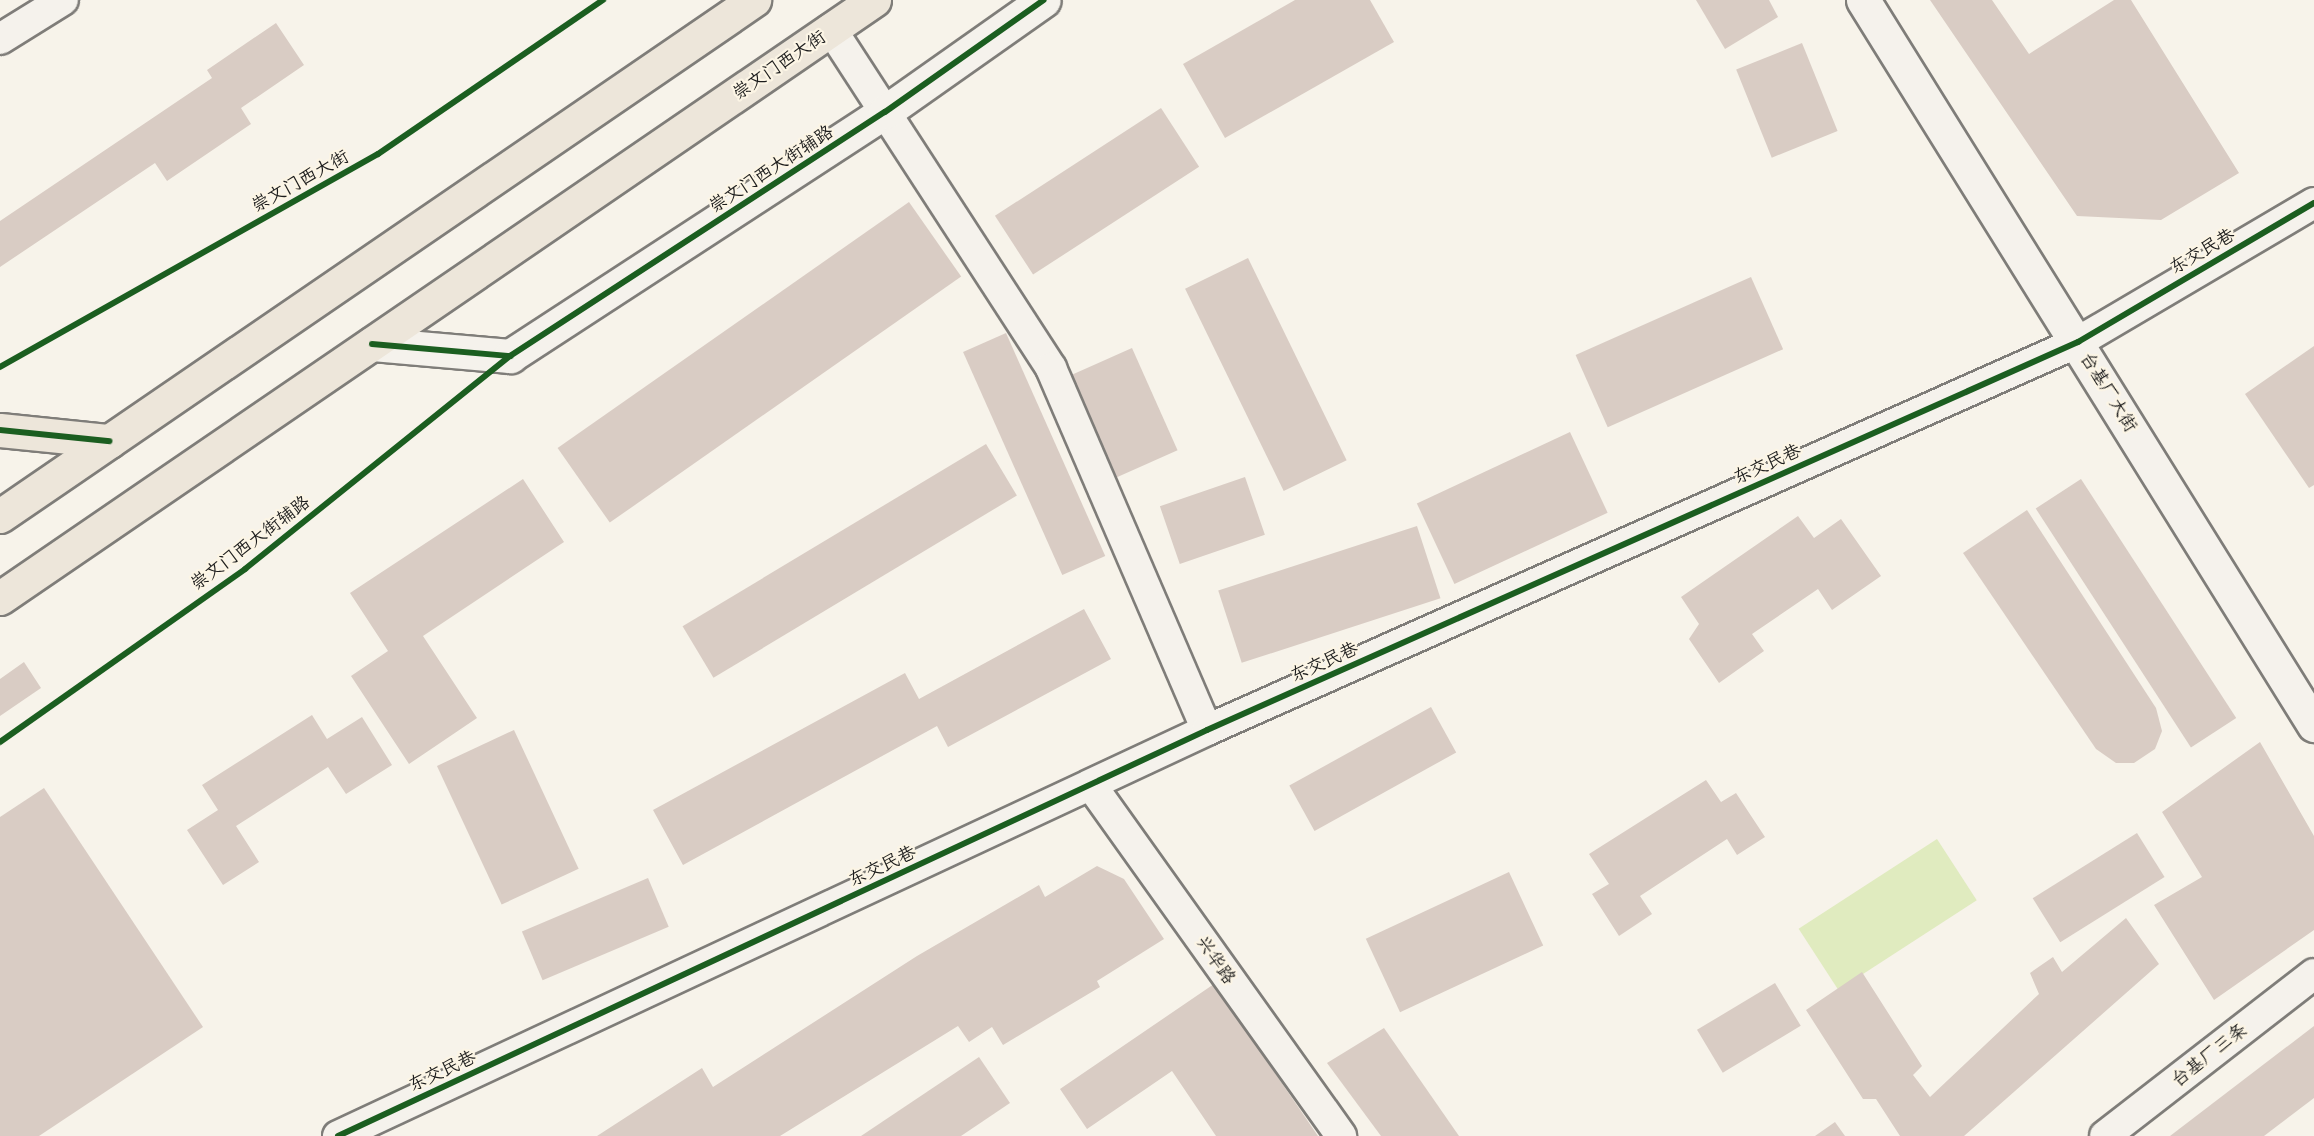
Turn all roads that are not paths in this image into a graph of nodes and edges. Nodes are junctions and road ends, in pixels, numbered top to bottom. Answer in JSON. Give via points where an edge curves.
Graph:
{"nodes":[{"id":1,"x":63,"y":0,"type":"edge"},
{"id":2,"x":754,"y":0,"type":"edge"},
{"id":3,"x":874,"y":0,"type":"edge"},
{"id":4,"x":1044,"y":0,"type":"edge"},
{"id":5,"x":1863,"y":0,"type":"edge"},
{"id":6,"x":831,"y":29,"type":"junction"},
{"id":7,"x":0,"y":39,"type":"edge"},
{"id":8,"x":885,"y":112,"type":"junction"},
{"id":9,"x":2314,"y":203,"type":"edge"},
{"id":10,"x":2078,"y":342,"type":"junction"},
{"id":11,"x":372,"y":344,"type":"junction"},
{"id":12,"x":0,"y":430,"type":"edge"},
{"id":13,"x":109,"y":441,"type":"junction"},
{"id":14,"x":0,"y":516,"type":"edge"},
{"id":15,"x":0,"y":598,"type":"edge"},
{"id":16,"x":2314,"y":725,"type":"edge"},
{"id":17,"x":1207,"y":730,"type":"junction"},
{"id":18,"x":1091,"y":785,"type":"junction"},
{"id":19,"x":2314,"y":974,"type":"edge"},
{"id":20,"x":338,"y":1136,"type":"edge"},
{"id":21,"x":1341,"y":1136,"type":"edge"},
{"id":22,"x":2104,"y":1136,"type":"edge"}],
"edges":[{"from":1,"to":7,"type":"street"},
{"from":2,"to":13,"type":"main road"},
{"from":3,"to":6,"type":"main road","name":"崇文门西大街"},
{"from":4,"to":8,"type":"street","name":"崇文门西大街辅路"},
{"from":5,"to":10,"type":"street","name":"台基厂大街"},
{"from":6,"to":8,"type":"street"},
{"from":6,"to":11,"type":"main road","name":"崇文门西大街"},
{"from":8,"to":11,"type":"street","name":"崇文门西大街辅路","via":[[510,356]]},
{"from":8,"to":17,"type":"street","via":[[1051,368]]},
{"from":9,"to":10,"type":"street","name":"东交民巷"},
{"from":10,"to":16,"type":"street","name":"台基厂大街"},
{"from":10,"to":17,"type":"street","name":"东交民巷"},
{"from":11,"to":15,"type":"main road","name":"崇文门西大街"},
{"from":12,"to":13,"type":"main road"},
{"from":13,"to":14,"type":"main road"},
{"from":17,"to":18,"type":"street","name":"东交民巷"},
{"from":18,"to":20,"type":"street","name":"东交民巷"},
{"from":18,"to":21,"type":"street","name":"兴华路"},
{"from":19,"to":22,"type":"street","name":"台基厂三条"}]}
